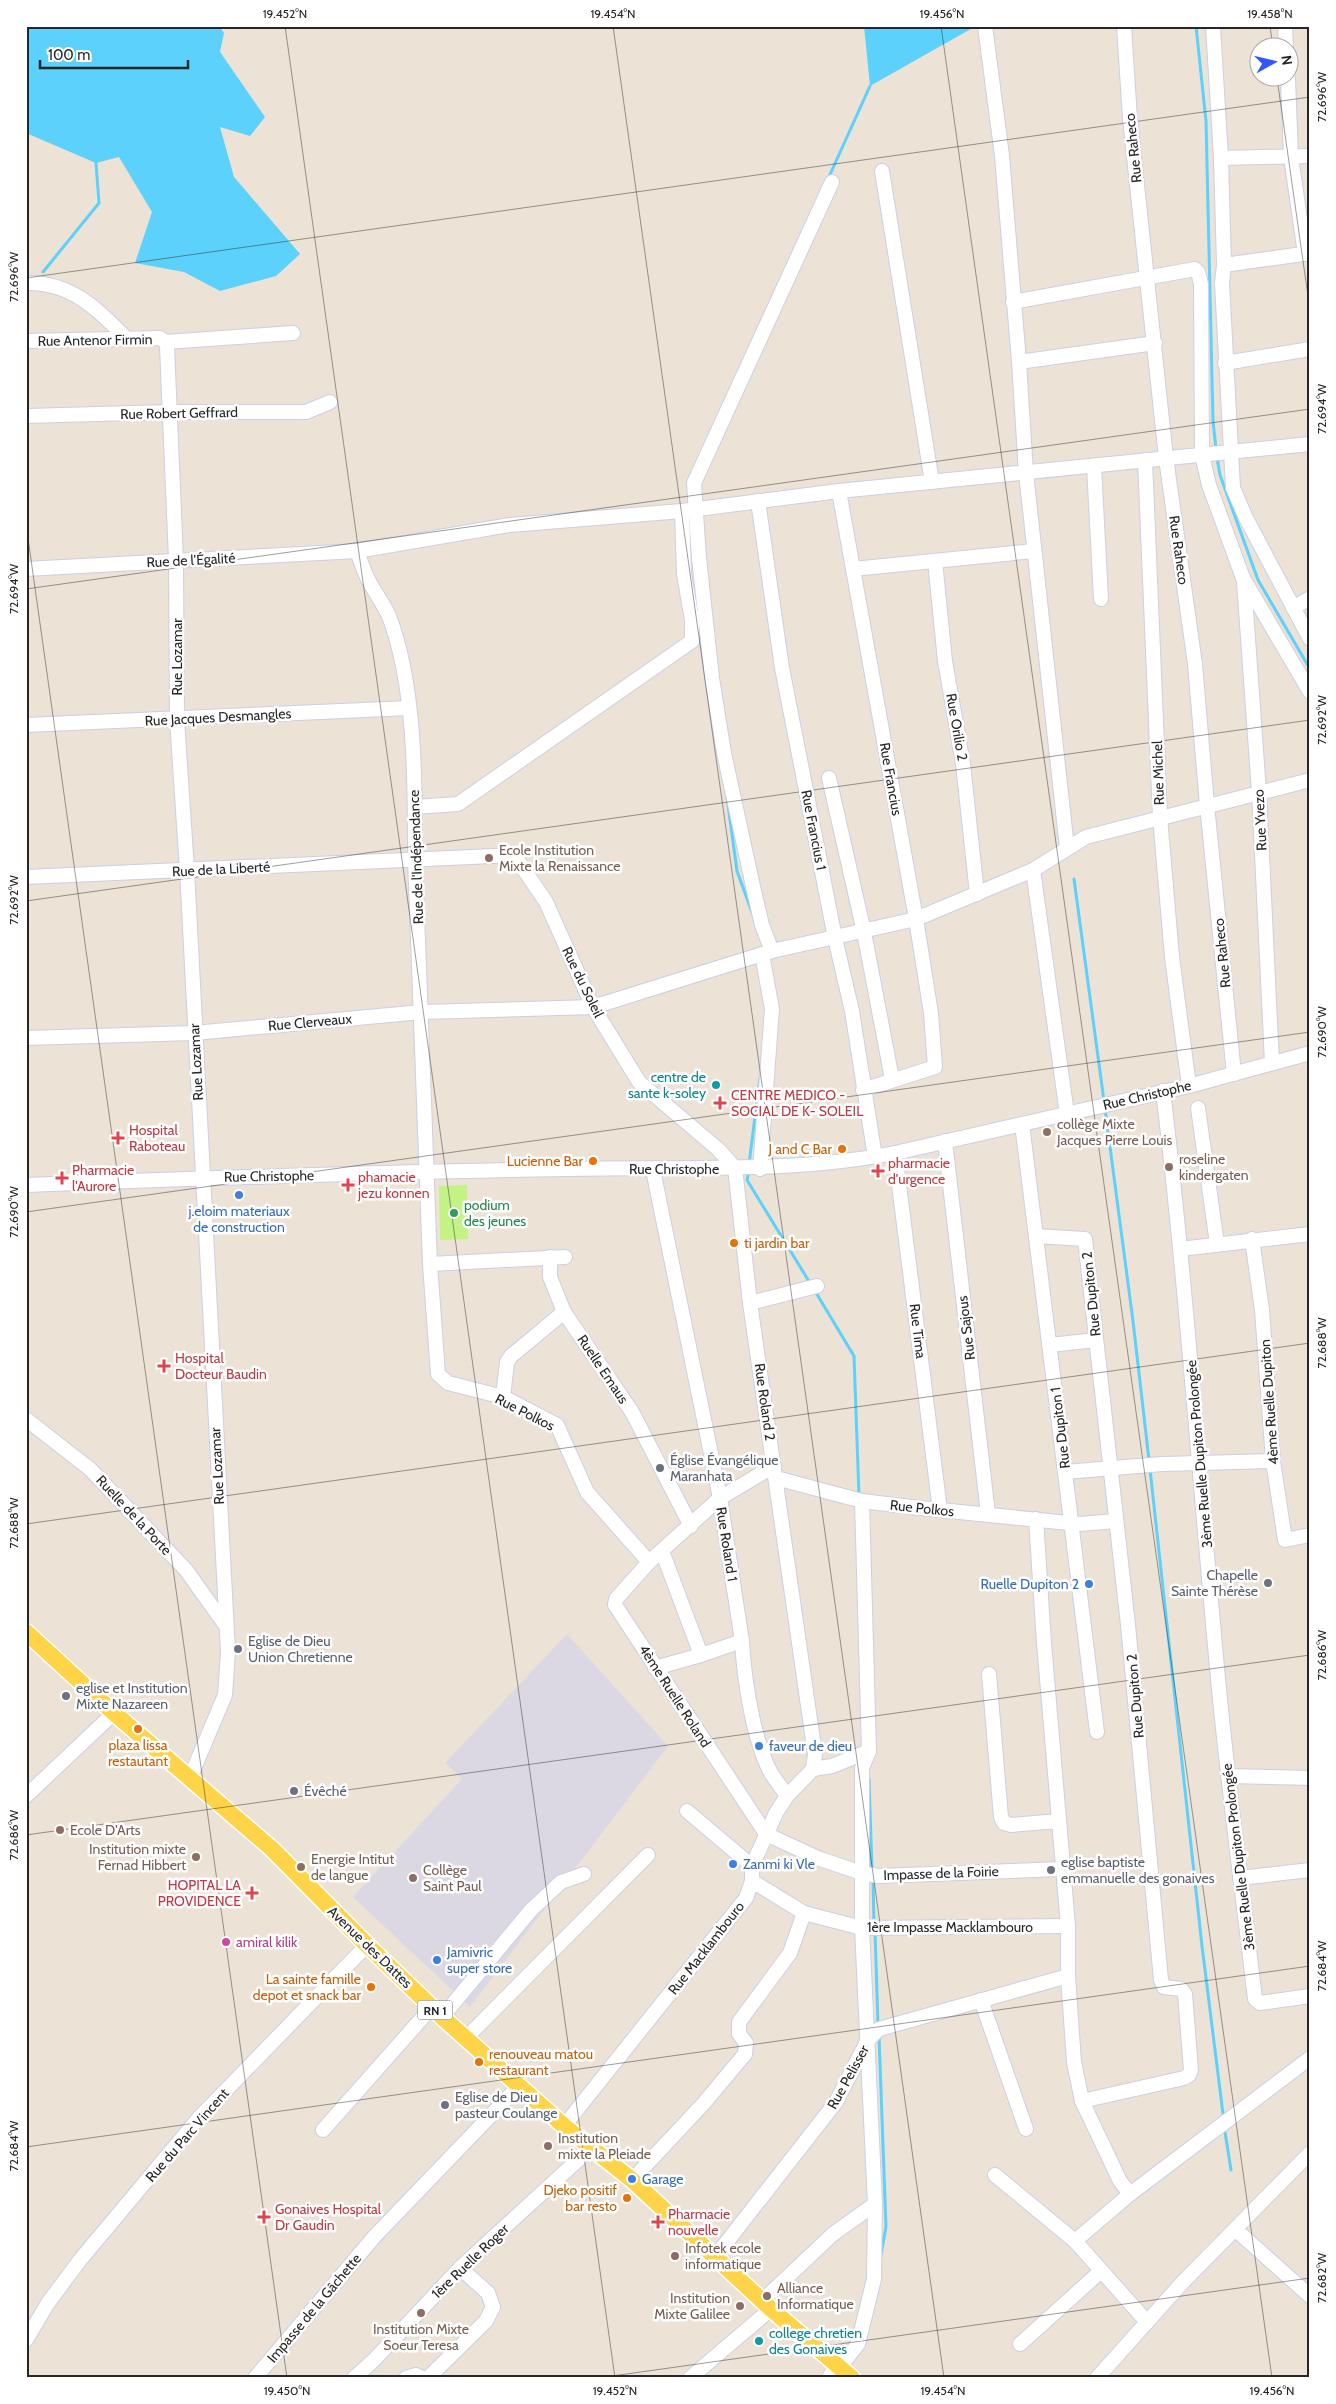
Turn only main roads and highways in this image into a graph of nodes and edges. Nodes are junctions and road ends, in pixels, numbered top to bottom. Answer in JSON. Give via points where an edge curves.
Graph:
{"nodes":[{"id":1,"x":26,"y":1632,"type":"edge"},
{"id":2,"x":839,"y":2372,"type":"edge"}],
"edges":[{"from":1,"to":2,"type":"main road","name":"Avenue des Dattes","number":"RN 1","via":[[114,1713],[272,1849],[437,2012],[564,2126],[632,2180]]}]}
